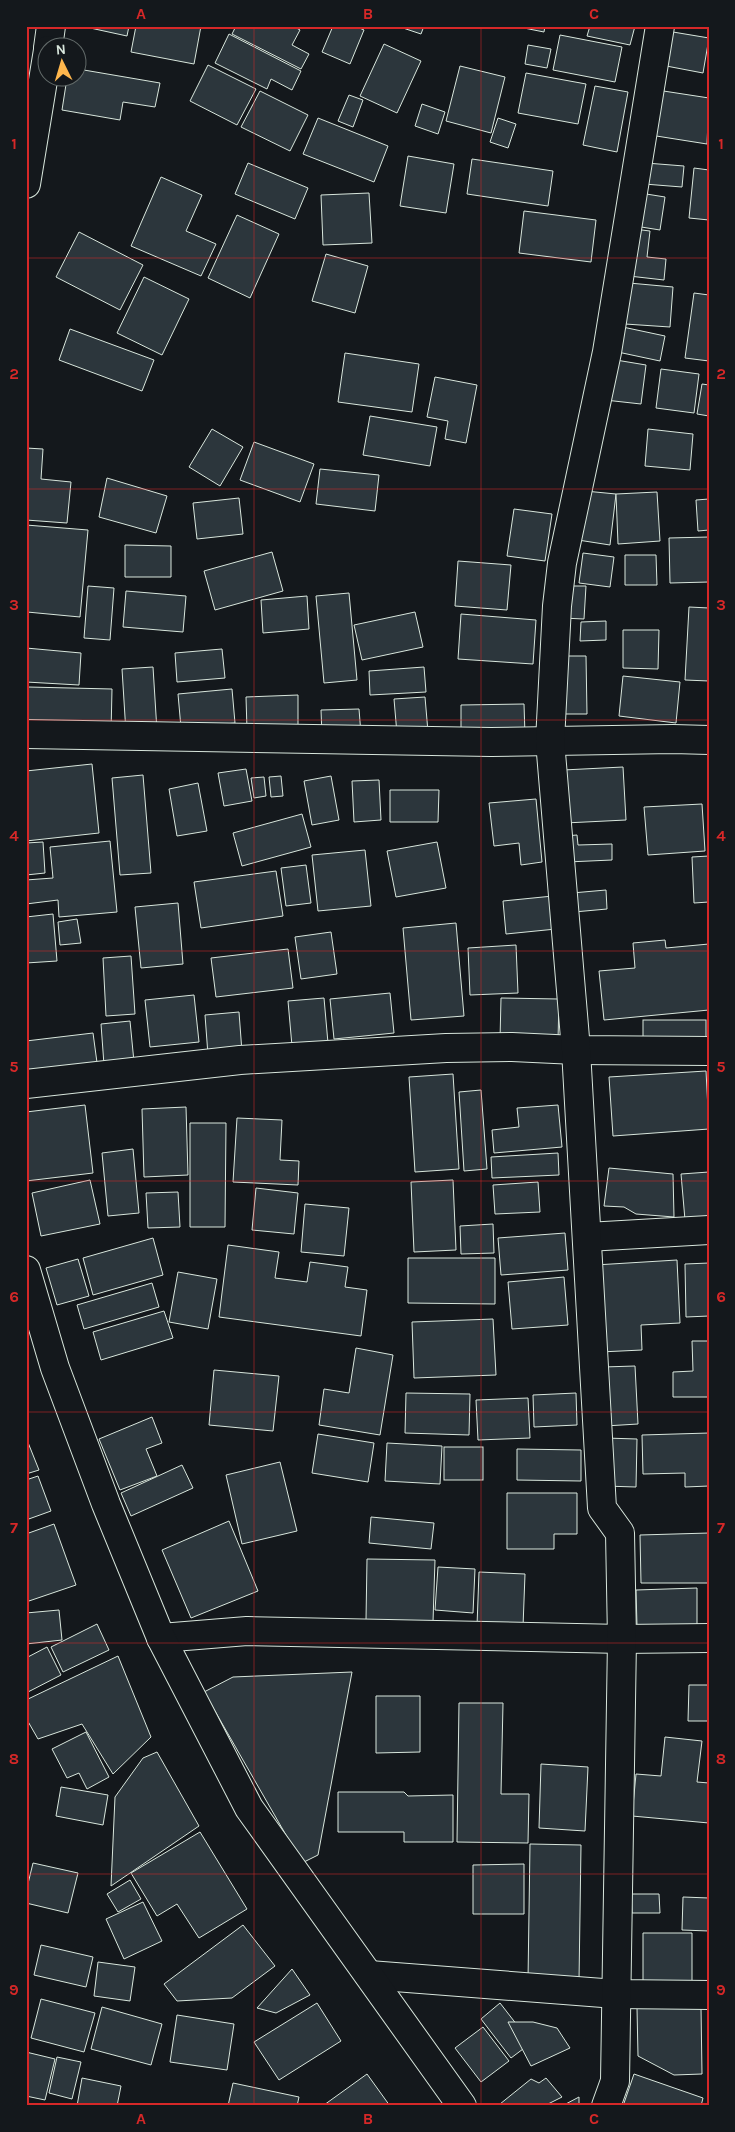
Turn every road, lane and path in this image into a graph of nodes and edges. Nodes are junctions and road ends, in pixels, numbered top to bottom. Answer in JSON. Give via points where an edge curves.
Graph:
{"nodes":[{"id":1,"x":660,"y":26,"type":"edge"},
{"id":2,"x":42,"y":88,"type":"edge"},
{"id":3,"x":27,"y":180,"type":"edge"},
{"id":4,"x":26,"y":734,"type":"edge"},
{"id":5,"x":709,"y":740,"type":"edge"},
{"id":6,"x":550,"y":741,"type":"junction"},
{"id":7,"x":576,"y":1050,"type":"junction"},
{"id":8,"x":709,"y":1051,"type":"edge"},
{"id":9,"x":26,"y":1084,"type":"edge"},
{"id":10,"x":709,"y":1230,"type":"edge"},
{"id":11,"x":587,"y":1237,"type":"junction"},
{"id":12,"x":26,"y":1270,"type":"edge"},
{"id":13,"x":161,"y":1638,"type":"junction"},
{"id":14,"x":709,"y":1638,"type":"edge"},
{"id":15,"x":622,"y":1639,"type":"junction"},
{"id":16,"x":369,"y":1975,"type":"junction"},
{"id":17,"x":616,"y":1994,"type":"junction"},
{"id":18,"x":709,"y":1995,"type":"edge"},
{"id":19,"x":462,"y":2106,"type":"edge"},
{"id":20,"x":606,"y":2106,"type":"edge"}],
"edges":[{"from":1,"to":6,"type":"street","via":[[607,352],[562,563]]},
{"from":2,"to":3,"type":"street"},
{"from":4,"to":6,"type":"street"},
{"from":5,"to":6,"type":"street"},
{"from":6,"to":7,"type":"street"},
{"from":7,"to":8,"type":"street"},
{"from":7,"to":9,"type":"street","via":[[446,1048],[240,1060]]},
{"from":7,"to":11,"type":"street"},
{"from":10,"to":11,"type":"street"},
{"from":11,"to":15,"type":"street","via":[[602,1508],[620,1533]]},
{"from":12,"to":13,"type":"street","via":[[55,1368]]},
{"from":13,"to":15,"type":"street","via":[[247,1631]]},
{"from":13,"to":16,"type":"street","via":[[249,1808]]},
{"from":14,"to":15,"type":"street"},
{"from":15,"to":17,"type":"street"},
{"from":16,"to":17,"type":"street"},
{"from":16,"to":19,"type":"street"},
{"from":17,"to":18,"type":"street"},
{"from":17,"to":20,"type":"street","via":[[615,2080]]}]}
